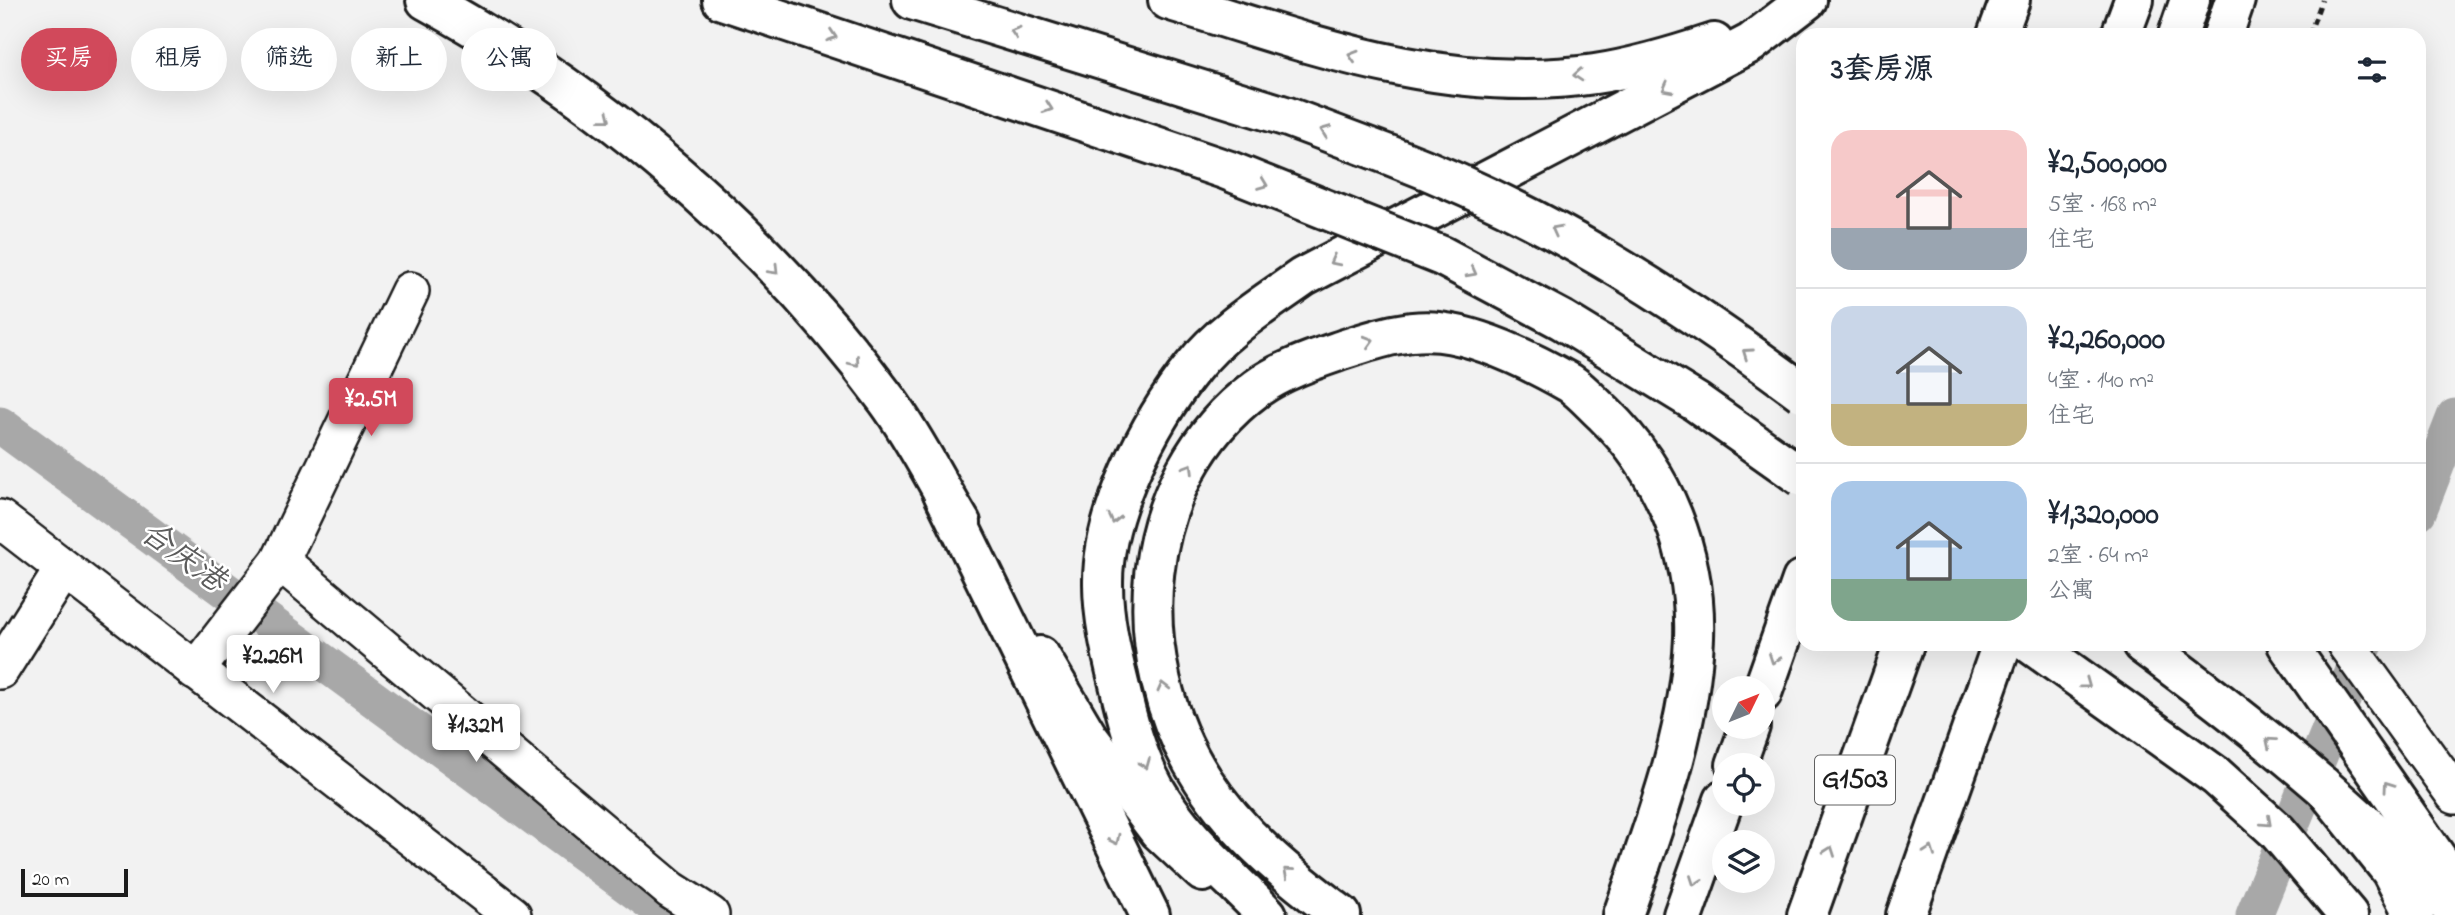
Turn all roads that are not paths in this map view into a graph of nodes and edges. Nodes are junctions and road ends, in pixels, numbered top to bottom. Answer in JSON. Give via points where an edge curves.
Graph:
{"nodes":[{"id":1,"x":426,"y":0,"type":"edge"},
{"id":2,"x":722,"y":0,"type":"edge"},
{"id":3,"x":912,"y":0,"type":"edge"},
{"id":4,"x":1168,"y":0,"type":"edge"},
{"id":5,"x":1805,"y":0,"type":"edge"},
{"id":6,"x":2010,"y":0,"type":"edge"},
{"id":7,"x":2134,"y":0,"type":"edge"},
{"id":8,"x":2190,"y":0,"type":"edge"},
{"id":9,"x":2235,"y":0,"type":"edge"},
{"id":10,"x":2000,"y":28,"type":"edge"},
{"id":11,"x":2124,"y":28,"type":"edge"},
{"id":12,"x":2180,"y":28,"type":"edge"},
{"id":13,"x":2225,"y":28,"type":"edge"},
{"id":14,"x":410,"y":290,"type":"dead end"},
{"id":15,"x":1796,"y":389,"type":"edge"},
{"id":16,"x":1796,"y":473,"type":"edge"},
{"id":17,"x":943,"y":494,"type":"junction"},
{"id":18,"x":0,"y":519,"type":"edge"},
{"id":19,"x":281,"y":561,"type":"junction"},
{"id":20,"x":63,"y":569,"type":"junction"},
{"id":21,"x":1796,"y":597,"type":"edge"},
{"id":22,"x":1901,"y":651,"type":"edge"},
{"id":23,"x":2000,"y":651,"type":"edge"},
{"id":24,"x":2041,"y":651,"type":"edge"},
{"id":25,"x":2151,"y":651,"type":"edge"},
{"id":26,"x":2292,"y":651,"type":"edge"},
{"id":27,"x":2351,"y":651,"type":"edge"},
{"id":28,"x":197,"y":669,"type":"junction"},
{"id":29,"x":0,"y":670,"type":"edge"},
{"id":30,"x":1768,"y":676,"type":"edge"},
{"id":31,"x":2323,"y":786,"type":"junction"},
{"id":32,"x":2455,"y":795,"type":"edge"},
{"id":33,"x":1718,"y":816,"type":"edge"},
{"id":34,"x":2411,"y":846,"type":"junction"},
{"id":35,"x":2455,"y":884,"type":"edge"},
{"id":36,"x":2455,"y":912,"type":"edge"},
{"id":37,"x":512,"y":915,"type":"edge"},
{"id":38,"x":710,"y":915,"type":"edge"},
{"id":39,"x":1150,"y":915,"type":"edge"},
{"id":40,"x":1252,"y":915,"type":"edge"},
{"id":41,"x":1267,"y":915,"type":"edge"},
{"id":42,"x":1341,"y":915,"type":"edge"},
{"id":43,"x":1623,"y":915,"type":"edge"},
{"id":44,"x":1683,"y":915,"type":"edge"},
{"id":45,"x":1807,"y":915,"type":"edge"},
{"id":46,"x":1906,"y":915,"type":"edge"},
{"id":47,"x":2348,"y":915,"type":"edge"},
{"id":48,"x":2414,"y":915,"type":"edge"}],
"edges":[{"from":1,"to":17,"type":"main road","one_way":true,"via":[[567,87],[727,221],[812,309],[888,401]]},
{"from":2,"to":16,"type":"main road","one_way":true,"bridge":true,"via":[[1227,170],[1441,256],[1606,347],[1696,402]]},
{"from":15,"to":3,"type":"main road","one_way":true,"bridge":true,"via":[[1623,268],[1462,183],[1288,117]]},
{"from":5,"to":4,"type":"main road","one_way":true,"via":[[1721,41],[1667,58],[1594,74],[1511,79],[1438,74],[1373,62]]},
{"from":5,"to":41,"type":"main road","one_way":true,"via":[[1751,43],[1293,285],[1236,325],[1193,367],[1139,450],[1114,514],[1103,583],[1111,651],[1129,725],[1155,788],[1190,836]]},
{"from":6,"to":10,"type":"main road"},
{"from":7,"to":11,"type":"main road"},
{"from":8,"to":12,"type":"main road"},
{"from":9,"to":13,"type":"main road"},
{"from":14,"to":19,"type":"street"},
{"from":17,"to":39,"type":"main road","one_way":true},
{"from":17,"to":40,"type":"main road","via":[[1088,737],[1158,831]]},
{"from":18,"to":20,"type":"street"},
{"from":19,"to":28,"type":"street"},
{"from":19,"to":38,"type":"street","via":[[671,890]]},
{"from":20,"to":28,"type":"street"},
{"from":20,"to":29,"type":"street"},
{"from":21,"to":30,"type":"main road","one_way":true},
{"from":45,"to":22,"type":"main road","number":"G1503","one_way":true},
{"from":46,"to":23,"type":"main road","one_way":true},
{"from":24,"to":47,"type":"main road","one_way":true,"via":[[2216,776],[2277,831]]},
{"from":31,"to":25,"type":"main road","one_way":true,"via":[[2245,720]]},
{"from":34,"to":26,"type":"main road","one_way":true},
{"from":27,"to":32,"type":"street"},
{"from":28,"to":37,"type":"street"},
{"from":31,"to":34,"type":"main road"},
{"from":31,"to":48,"type":"main road","via":[[2391,871]]},
{"from":33,"to":44,"type":"main road","one_way":true},
{"from":34,"to":35,"type":"main road"},
{"from":34,"to":36,"type":"main road"},
{"from":42,"to":43,"type":"main road","one_way":true,"via":[[1258,846],[1203,780],[1180,737],[1152,646],[1150,597],[1158,543],[1184,475],[1227,417],[1257,388],[1293,369],[1374,339],[1439,331],[1479,342],[1573,385],[1642,456],[1677,526],[1688,562],[1693,614],[1686,710]]}]}
